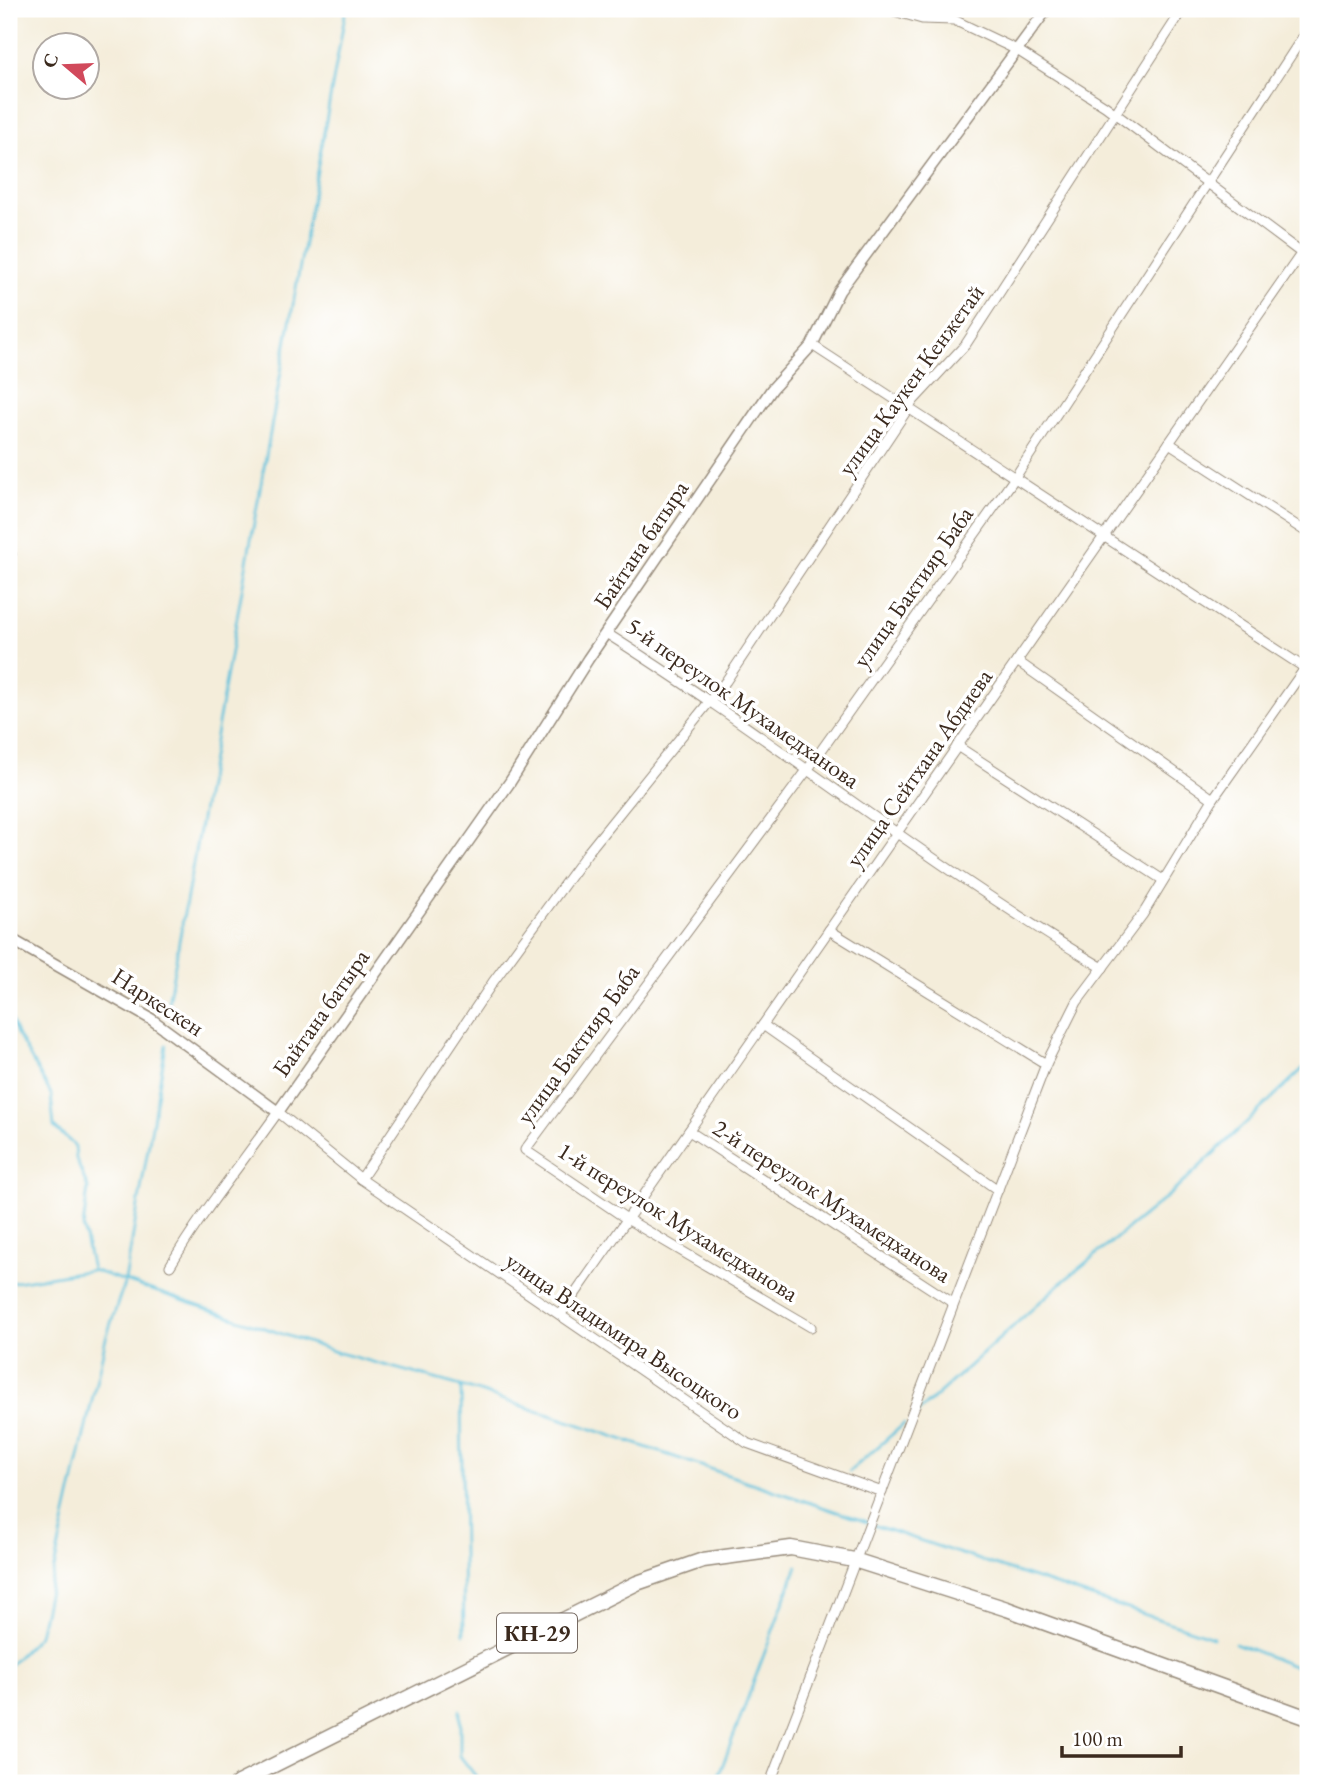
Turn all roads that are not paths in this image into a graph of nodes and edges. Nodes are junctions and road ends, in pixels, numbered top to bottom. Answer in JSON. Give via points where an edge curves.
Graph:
{"nodes":[{"id":1,"x":887,"y":9,"type":"edge"},
{"id":2,"x":1047,"y":9,"type":"edge"},
{"id":3,"x":1183,"y":9,"type":"edge"},
{"id":4,"x":1308,"y":29,"type":"edge"},
{"id":5,"x":1017,"y":50,"type":"junction"},
{"id":6,"x":1114,"y":112,"type":"junction"},
{"id":7,"x":1206,"y":182,"type":"junction"},
{"id":8,"x":1308,"y":244,"type":"edge"},
{"id":9,"x":1305,"y":256,"type":"edge"},
{"id":10,"x":812,"y":345,"type":"junction"},
{"id":11,"x":908,"y":410,"type":"junction"},
{"id":12,"x":1169,"y":443,"type":"junction"},
{"id":13,"x":1014,"y":478,"type":"junction"},
{"id":14,"x":1308,"y":533,"type":"edge"},
{"id":15,"x":1104,"y":537,"type":"junction"},
{"id":16,"x":606,"y":633,"type":"junction"},
{"id":17,"x":1017,"y":661,"type":"junction"},
{"id":18,"x":1307,"y":666,"type":"edge"},
{"id":19,"x":710,"y":698,"type":"junction"},
{"id":20,"x":957,"y":746,"type":"junction"},
{"id":21,"x":808,"y":769,"type":"junction"},
{"id":22,"x":1213,"y":799,"type":"junction"},
{"id":23,"x":897,"y":833,"type":"junction"},
{"id":24,"x":1163,"y":880,"type":"junction"},
{"id":25,"x":829,"y":930,"type":"junction"},
{"id":26,"x":9,"y":938,"type":"edge"},
{"id":27,"x":1103,"y":968,"type":"junction"},
{"id":28,"x":763,"y":1025,"type":"junction"},
{"id":29,"x":1046,"y":1064,"type":"junction"},
{"id":30,"x":278,"y":1112,"type":"junction"},
{"id":31,"x":689,"y":1131,"type":"junction"},
{"id":32,"x":525,"y":1150,"type":"joint"},
{"id":33,"x":361,"y":1179,"type":"junction"},
{"id":34,"x":998,"y":1190,"type":"junction"},
{"id":35,"x":627,"y":1219,"type":"junction"},
{"id":36,"x":170,"y":1266,"type":"dead end"},
{"id":37,"x":953,"y":1303,"type":"junction"},
{"id":38,"x":561,"y":1314,"type":"junction"},
{"id":39,"x":811,"y":1326,"type":"dead end"},
{"id":40,"x":882,"y":1492,"type":"junction"},
{"id":41,"x":854,"y":1560,"type":"junction"},
{"id":42,"x":1308,"y":1718,"type":"edge"},
{"id":43,"x":237,"y":1783,"type":"edge"},
{"id":44,"x":770,"y":1783,"type":"edge"}],
"edges":[{"from":1,"to":5,"type":"street","via":[[922,19],[954,20]]},
{"from":2,"to":5,"type":"street","name":"Байтана батыра"},
{"from":3,"to":6,"type":"street","name":"улица Каукен Кенжетай"},
{"from":4,"to":7,"type":"street","name":"улица Бактияр Баба"},
{"from":5,"to":6,"type":"street"},
{"from":5,"to":10,"type":"street","name":"Байтана батыра","via":[[839,291]]},
{"from":6,"to":7,"type":"street"},
{"from":6,"to":11,"type":"street","name":"улица Каукен Кенжетай","via":[[966,344]]},
{"from":7,"to":9,"type":"street"},
{"from":7,"to":13,"type":"street","name":"улица Бактияр Баба"},
{"from":8,"to":9,"type":"street","name":"улица Сейтхана Абдиева"},
{"from":9,"to":12,"type":"street","name":"улица Сейтхана Абдиева"},
{"from":10,"to":11,"type":"street"},
{"from":10,"to":16,"type":"street","name":"Байтана батыра","via":[[772,389]]},
{"from":11,"to":13,"type":"street"},
{"from":11,"to":19,"type":"street","name":"улица Каукен Кенжетай","via":[[726,681]]},
{"from":12,"to":14,"type":"street"},
{"from":12,"to":15,"type":"street","name":"улица Сейтхана Абдиева"},
{"from":13,"to":15,"type":"street"},
{"from":13,"to":21,"type":"street","name":"улица Бактияр Баба"},
{"from":15,"to":17,"type":"street","name":"улица Сейтхана Абдиева"},
{"from":15,"to":18,"type":"street"},
{"from":16,"to":19,"type":"street","name":"5-й переулок Мухамедханова"},
{"from":16,"to":30,"type":"street","name":"Байтана батыра","via":[[510,782]]},
{"from":17,"to":20,"type":"street","name":"улица Сейтхана Абдиева"},
{"from":17,"to":22,"type":"street"},
{"from":18,"to":22,"type":"street"},
{"from":19,"to":21,"type":"street","name":"5-й переулок Мухамедханова"},
{"from":19,"to":33,"type":"street","via":[[509,960]]},
{"from":20,"to":23,"type":"street","name":"улица Сейтхана Абдиева"},
{"from":20,"to":24,"type":"street"},
{"from":21,"to":23,"type":"street","name":"5-й переулок Мухамедханова"},
{"from":21,"to":32,"type":"street","name":"улица Бактияр Баба"},
{"from":22,"to":24,"type":"street"},
{"from":23,"to":25,"type":"street","name":"улица Сейтхана Абдиева"},
{"from":23,"to":27,"type":"street","name":"5-й переулок Мухамедханова"},
{"from":24,"to":27,"type":"street"},
{"from":25,"to":28,"type":"street","name":"улица Сейтхана Абдиева"},
{"from":25,"to":29,"type":"street"},
{"from":26,"to":30,"type":"street","name":"Наркескен","via":[[151,1019]]},
{"from":27,"to":29,"type":"street","via":[[1077,1002]]},
{"from":28,"to":31,"type":"street","name":"улица Сейтхана Абдиева"},
{"from":28,"to":34,"type":"street"},
{"from":29,"to":34,"type":"street"},
{"from":30,"to":33,"type":"street","name":"улица Владимира Высоцкого"},
{"from":30,"to":36,"type":"street"},
{"from":31,"to":35,"type":"street","name":"улица Сейтхана Абдиева"},
{"from":31,"to":37,"type":"street","name":"2-й переулок Мухамедханова"},
{"from":32,"to":35,"type":"street","name":"1-й переулок Мухамедханова"},
{"from":33,"to":38,"type":"street","name":"улица Владимира Высоцкого"},
{"from":34,"to":37,"type":"street"},
{"from":35,"to":38,"type":"street","name":"улица Сейтхана Абдиева"},
{"from":35,"to":39,"type":"street","name":"1-й переулок Мухамедханова"},
{"from":37,"to":40,"type":"street"},
{"from":38,"to":40,"type":"street","name":"улица Владимира Высоцкого","via":[[747,1443]]},
{"from":40,"to":41,"type":"street"},
{"from":41,"to":42,"type":"main road","number":"КН-29","via":[[1007,1609]]},
{"from":41,"to":43,"type":"main road","number":"КН-29","via":[[791,1548],[703,1560],[637,1583]]},
{"from":41,"to":44,"type":"street"}]}
